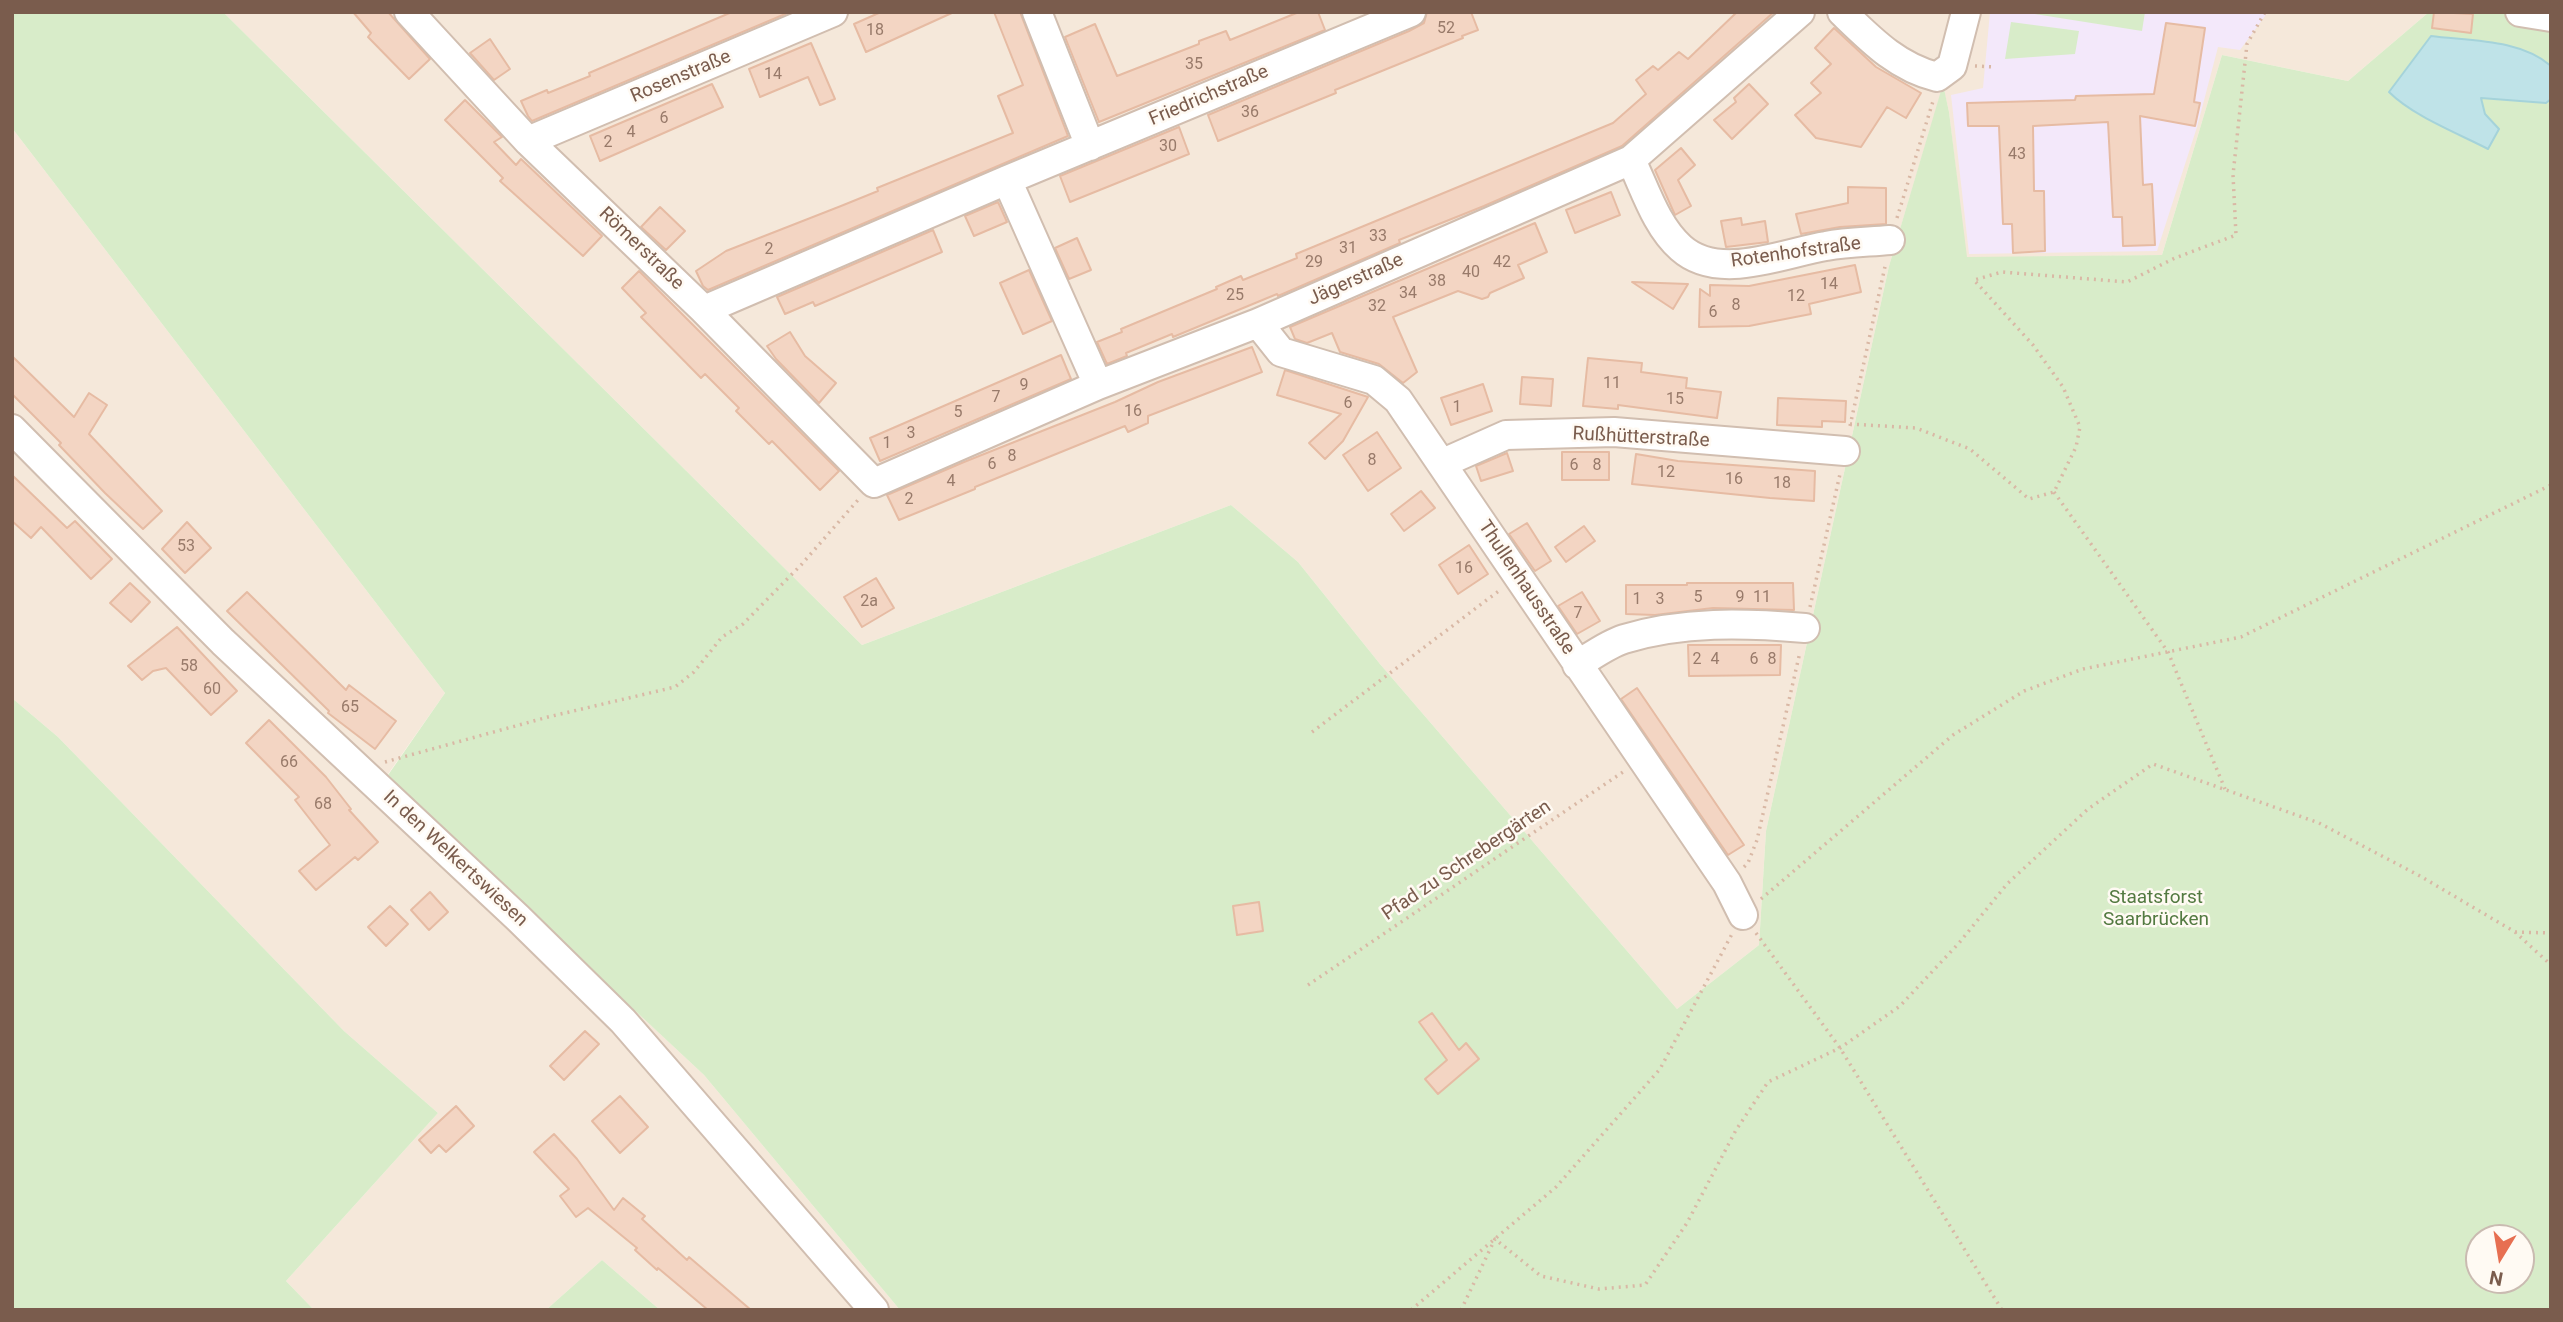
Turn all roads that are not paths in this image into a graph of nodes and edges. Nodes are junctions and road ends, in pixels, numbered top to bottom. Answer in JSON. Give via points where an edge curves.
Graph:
{"nodes":[{"id":1,"x":409,"y":12,"type":"edge"},
{"id":2,"x":833,"y":12,"type":"edge"},
{"id":3,"x":1037,"y":12,"type":"edge"},
{"id":4,"x":1410,"y":12,"type":"edge"},
{"id":5,"x":1800,"y":12,"type":"edge"},
{"id":6,"x":1842,"y":12,"type":"edge"},
{"id":7,"x":1966,"y":12,"type":"edge"},
{"id":8,"x":2520,"y":12,"type":"edge"},
{"id":9,"x":2551,"y":17,"type":"edge"},
{"id":10,"x":528,"y":141,"type":"junction"},
{"id":11,"x":1090,"y":146,"type":"junction"},
{"id":12,"x":1631,"y":160,"type":"junction"},
{"id":13,"x":1007,"y":180,"type":"junction"},
{"id":14,"x":1890,"y":240,"type":"road end"},
{"id":15,"x":704,"y":310,"type":"junction"},
{"id":16,"x":1258,"y":323,"type":"junction"},
{"id":17,"x":1098,"y":385,"type":"junction"},
{"id":18,"x":12,"y":429,"type":"edge"},
{"id":19,"x":1848,"y":438,"type":"road end"},
{"id":20,"x":1443,"y":463,"type":"junction"},
{"id":21,"x":874,"y":483,"type":"joint"},
{"id":22,"x":1805,"y":628,"type":"road end"},
{"id":23,"x":1577,"y":665,"type":"junction"},
{"id":24,"x":1742,"y":915,"type":"road end"},
{"id":25,"x":874,"y":1310,"type":"edge"}],
"edges":[{"from":1,"to":10,"type":"street","name":"Römerstraße"},
{"from":2,"to":10,"type":"street","name":"Rosenstraße"},
{"from":3,"to":11,"type":"street"},
{"from":4,"to":11,"type":"street","name":"Friedrichstraße"},
{"from":5,"to":12,"type":"street","name":"Jägerstraße"},
{"from":6,"to":7,"type":"street","via":[[1885,53],[1918,73],[1937,77],[1952,66]]},
{"from":8,"to":9,"type":"street"},
{"from":10,"to":15,"type":"street","name":"Römerstraße"},
{"from":11,"to":13,"type":"street","name":"Friedrichstraße"},
{"from":12,"to":14,"type":"street","name":"Rotenhofstraße","via":[[1662,226],[1698,259],[1745,264],[1826,246]]},
{"from":12,"to":16,"type":"street","name":"Jägerstraße"},
{"from":13,"to":15,"type":"street","name":"Friedrichstraße"},
{"from":13,"to":17,"type":"street"},
{"from":15,"to":21,"type":"street","name":"Römerstraße"},
{"from":16,"to":17,"type":"street","name":"Jägerstraße"},
{"from":16,"to":20,"type":"street","name":"Thullenhausstraße","via":[[1281,352],[1374,380],[1398,400]]},
{"from":17,"to":21,"type":"street","name":"Jägerstraße"},
{"from":18,"to":25,"type":"street","name":"In den Welkertswiesen","via":[[223,642],[623,1021]]},
{"from":19,"to":20,"type":"street","name":"Rußhütterstraße","via":[[1614,432],[1506,435]]},
{"from":20,"to":23,"type":"street","name":"Thullenhausstraße"},
{"from":22,"to":23,"type":"street","via":[[1682,626],[1621,639]]},
{"from":23,"to":24,"type":"street","name":"Thullenhausstraße","via":[[1727,883]]}]}
